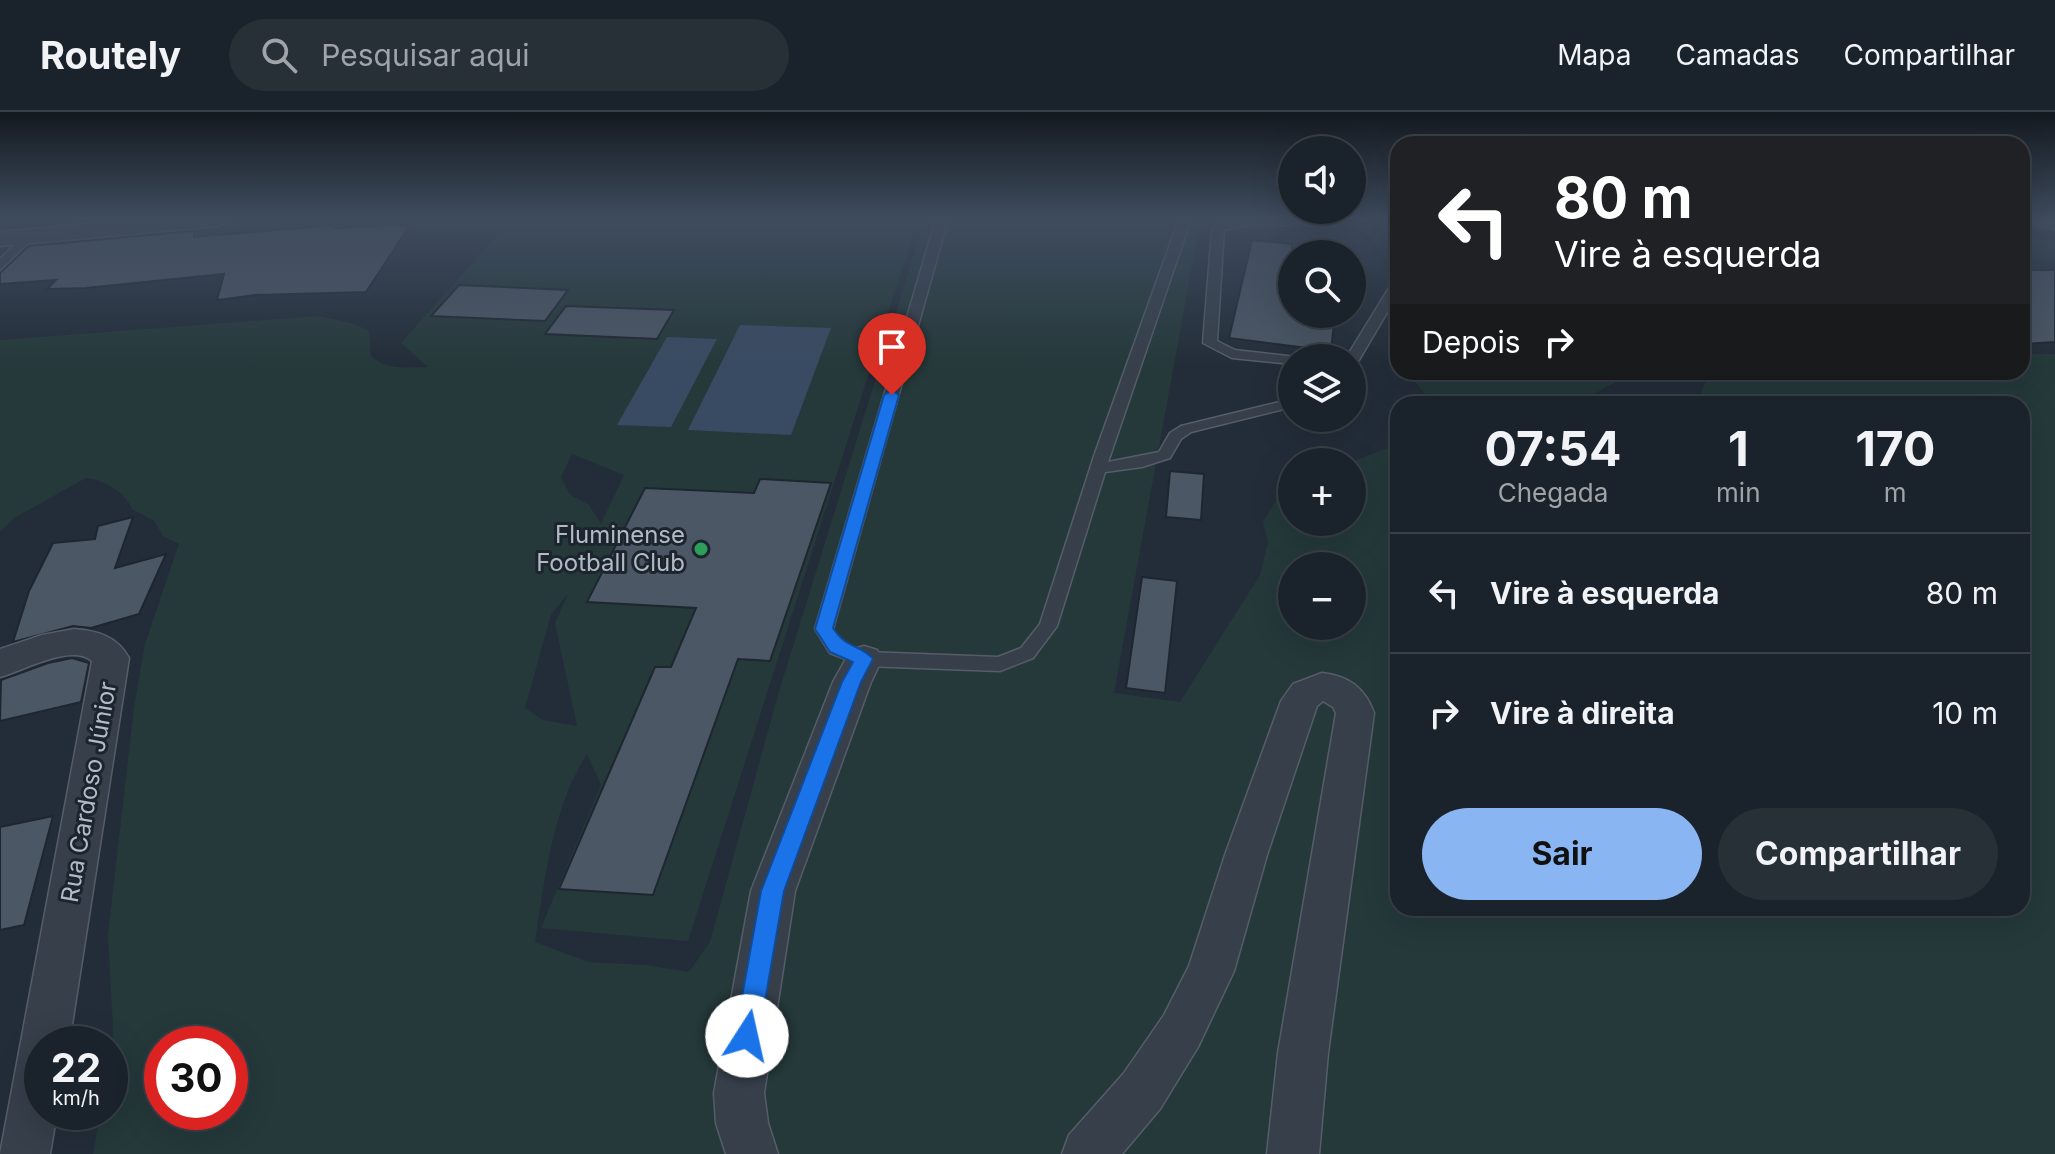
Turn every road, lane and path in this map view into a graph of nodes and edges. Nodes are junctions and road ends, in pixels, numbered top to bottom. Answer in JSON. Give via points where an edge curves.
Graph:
{"nodes":[{"id":1,"x":928,"y":268,"type":"edge"},
{"id":2,"x":1168,"y":268,"type":"edge"},
{"id":3,"x":1215,"y":268,"type":"edge"},
{"id":4,"x":1390,"y":296,"type":"edge"},
{"id":5,"x":1362,"y":344,"type":"edge"},
{"id":6,"x":1278,"y":359,"type":"edge"},
{"id":7,"x":1278,"y":406,"type":"edge"},
{"id":8,"x":1098,"y":468,"type":"junction"},
{"id":9,"x":864,"y":659,"type":"junction"},
{"id":10,"x":0,"y":664,"type":"edge"},
{"id":11,"x":48,"y":1026,"type":"edge"},
{"id":12,"x":28,"y":1130,"type":"edge"},
{"id":13,"x":24,"y":1154,"type":"edge"},
{"id":14,"x":752,"y":1154,"type":"edge"},
{"id":15,"x":1088,"y":1154,"type":"edge"},
{"id":16,"x":1293,"y":1154,"type":"edge"}],
"edges":[{"from":1,"to":9,"type":"lane","via":[[824,629],[836,648]]},
{"from":2,"to":8,"type":"lane"},
{"from":3,"to":6,"type":"lane","via":[[1210,343],[1232,354]]},
{"from":4,"to":5,"type":"lane"},
{"from":7,"to":8,"type":"lane","via":[[1186,429],[1175,436],[1165,455]]},
{"from":8,"to":9,"type":"lane","via":[[1048,626],[1027,653],[1000,664]]},
{"from":9,"to":14,"type":"street","via":[[773,891],[739,1093]]},
{"from":10,"to":11,"type":"street","name":"Rua Cardoso Júnior","via":[[73,642],[97,645],[111,658]]},
{"from":12,"to":13,"type":"street"},
{"from":15,"to":16,"type":"street","via":[[1142,1091],[1196,1002],[1211,971],[1300,701],[1320,687],[1349,698],[1355,713],[1303,1053]]}]}
